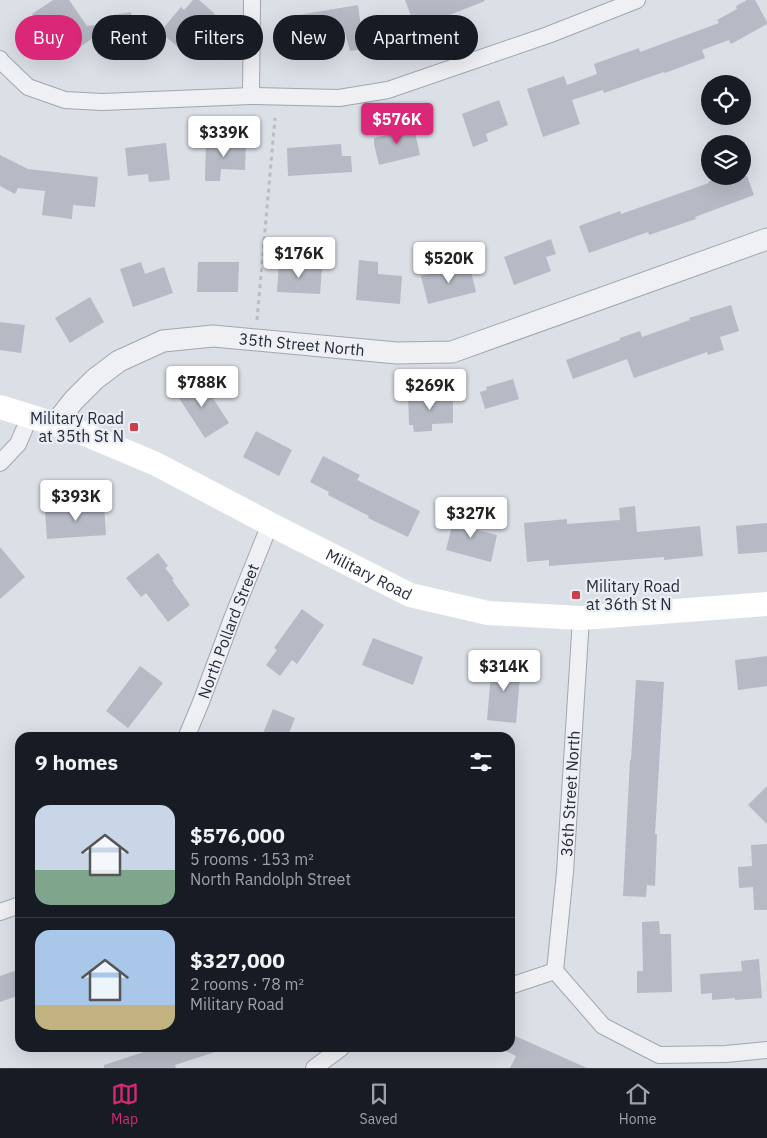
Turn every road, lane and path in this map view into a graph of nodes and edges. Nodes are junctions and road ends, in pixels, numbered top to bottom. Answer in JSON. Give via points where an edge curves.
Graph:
{"nodes":[{"id":1,"x":252,"y":0,"type":"edge"},
{"id":2,"x":637,"y":0,"type":"edge"},
{"id":3,"x":0,"y":59,"type":"edge"},
{"id":4,"x":251,"y":96,"type":"junction"},
{"id":5,"x":275,"y":118,"type":"dead end"},
{"id":6,"x":767,"y":239,"type":"edge"},
{"id":7,"x":257,"y":320,"type":"dead end"},
{"id":8,"x":0,"y":407,"type":"edge"},
{"id":9,"x":30,"y":416,"type":"junction"},
{"id":10,"x":55,"y":424,"type":"junction"},
{"id":11,"x":0,"y":463,"type":"edge"},
{"id":12,"x":270,"y":524,"type":"junction"},
{"id":13,"x":767,"y":604,"type":"edge"},
{"id":14,"x":581,"y":618,"type":"junction"},
{"id":15,"x":188,"y":732,"type":"edge"},
{"id":16,"x":15,"y":907,"type":"edge"},
{"id":17,"x":0,"y":912,"type":"edge"},
{"id":18,"x":555,"y":971,"type":"junction"},
{"id":19,"x":515,"y":984,"type":"edge"},
{"id":20,"x":767,"y":1050,"type":"edge"},
{"id":21,"x":336,"y":1052,"type":"edge"},
{"id":22,"x":314,"y":1068,"type":"edge"}],
"edges":[{"from":1,"to":4,"type":"street"},
{"from":2,"to":4,"type":"street","via":[[548,35],[388,90],[339,98]]},
{"from":3,"to":4,"type":"street","via":[[28,87],[64,100],[102,102]]},
{"from":5,"to":7,"type":"path"},
{"from":6,"to":10,"type":"street","name":"35th Street North","via":[[452,352],[397,353],[212,336],[163,342],[119,361],[95,379]]},
{"from":8,"to":9,"type":"main road","name":"Military Road"},
{"from":9,"to":10,"type":"main road","name":"Military Road"},
{"from":9,"to":11,"type":"street","via":[[18,444]]},
{"from":10,"to":12,"type":"main road","name":"Military Road","via":[[156,464]]},
{"from":12,"to":14,"type":"main road","name":"Military Road","via":[[410,595],[488,613]]},
{"from":12,"to":15,"type":"street","name":"North Pollard Street"},
{"from":13,"to":14,"type":"main road","name":"Military Road"},
{"from":14,"to":18,"type":"street","name":"36th Street North","via":[[565,872]]},
{"from":16,"to":17,"type":"street"},
{"from":18,"to":19,"type":"street"},
{"from":18,"to":20,"type":"street","via":[[603,1026],[659,1055]]},
{"from":21,"to":22,"type":"street"}]}
